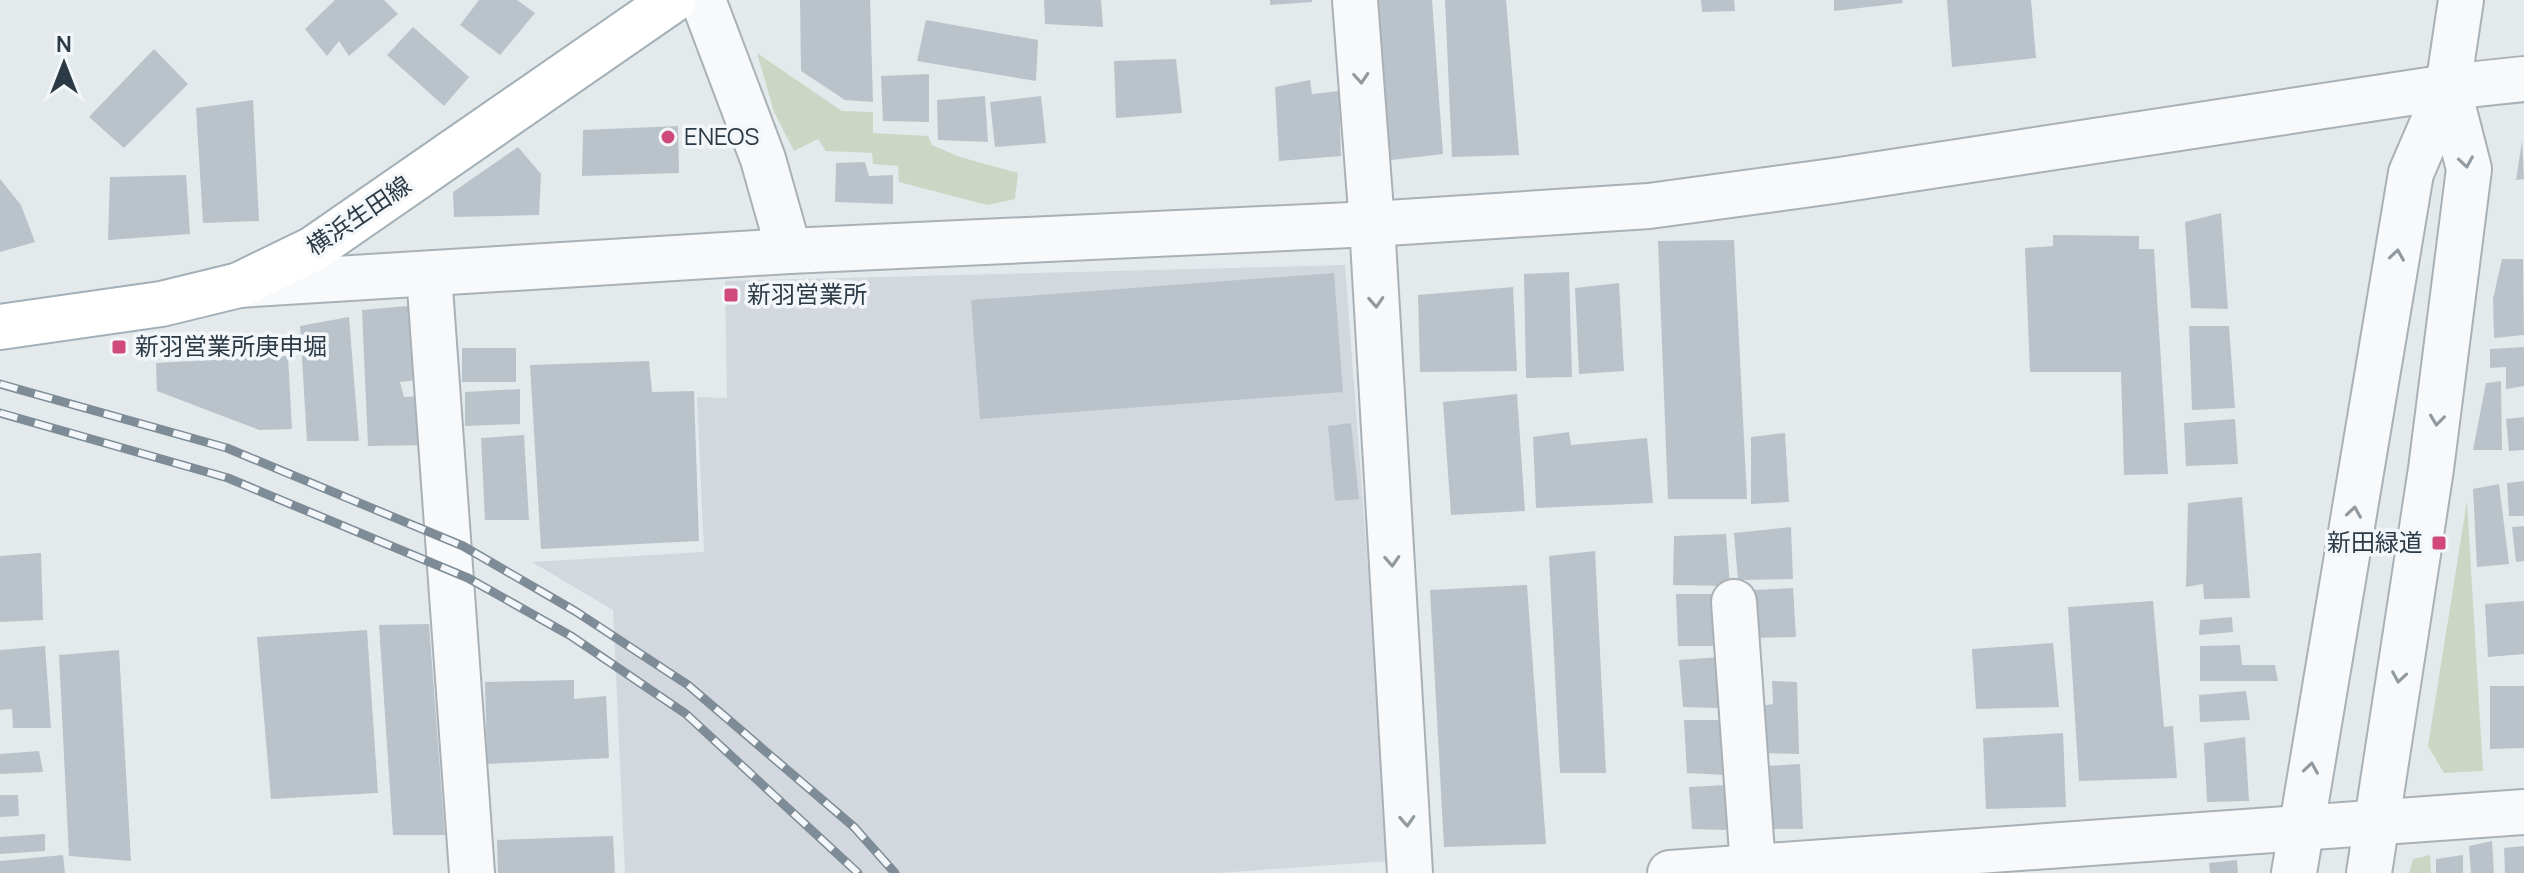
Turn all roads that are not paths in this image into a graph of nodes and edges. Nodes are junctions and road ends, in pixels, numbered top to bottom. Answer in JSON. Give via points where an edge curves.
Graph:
{"nodes":[{"id":1,"x":673,"y":0,"type":"edge"},
{"id":2,"x":703,"y":0,"type":"edge"},
{"id":3,"x":1355,"y":0,"type":"edge"},
{"id":4,"x":2461,"y":0,"type":"edge"},
{"id":5,"x":2524,"y":79,"type":"edge"},
{"id":6,"x":2448,"y":87,"type":"junction"},
{"id":7,"x":1372,"y":224,"type":"junction"},
{"id":8,"x":789,"y":251,"type":"junction"},
{"id":9,"x":429,"y":274,"type":"junction"},
{"id":10,"x":239,"y":285,"type":"junction"},
{"id":11,"x":0,"y":327,"type":"edge"},
{"id":12,"x":1734,"y":602,"type":"dead end"},
{"id":13,"x":2524,"y":812,"type":"edge"},
{"id":14,"x":2377,"y":822,"type":"junction"},
{"id":15,"x":2301,"y":828,"type":"junction"},
{"id":16,"x":1753,"y":867,"type":"junction"},
{"id":17,"x":472,"y":873,"type":"edge"},
{"id":18,"x":1410,"y":873,"type":"edge"},
{"id":19,"x":1670,"y":873,"type":"edge"},
{"id":20,"x":2294,"y":873,"type":"edge"},
{"id":21,"x":2369,"y":873,"type":"edge"}],
"edges":[{"from":1,"to":10,"type":"main road","name":"横浜生田線","via":[[313,249]]},
{"from":2,"to":8,"type":"street","via":[[763,159]]},
{"from":3,"to":7,"type":"street","one_way":true},
{"from":4,"to":6,"type":"street"},
{"from":5,"to":6,"type":"street"},
{"from":6,"to":7,"type":"street","via":[[1649,206]]},
{"from":6,"to":14,"type":"street","one_way":true,"via":[[2469,169],[2431,469]]},
{"from":15,"to":6,"type":"street","one_way":true,"via":[[2411,173]]},
{"from":7,"to":8,"type":"street"},
{"from":7,"to":18,"type":"street","one_way":true},
{"from":8,"to":9,"type":"street"},
{"from":9,"to":10,"type":"street"},
{"from":9,"to":17,"type":"street"},
{"from":10,"to":11,"type":"main road","name":"横浜生田線","via":[[161,304]]},
{"from":12,"to":16,"type":"street"},
{"from":13,"to":14,"type":"street"},
{"from":14,"to":15,"type":"street"},
{"from":14,"to":21,"type":"street"},
{"from":15,"to":16,"type":"street"},
{"from":15,"to":20,"type":"street"},
{"from":16,"to":19,"type":"street"}]}
